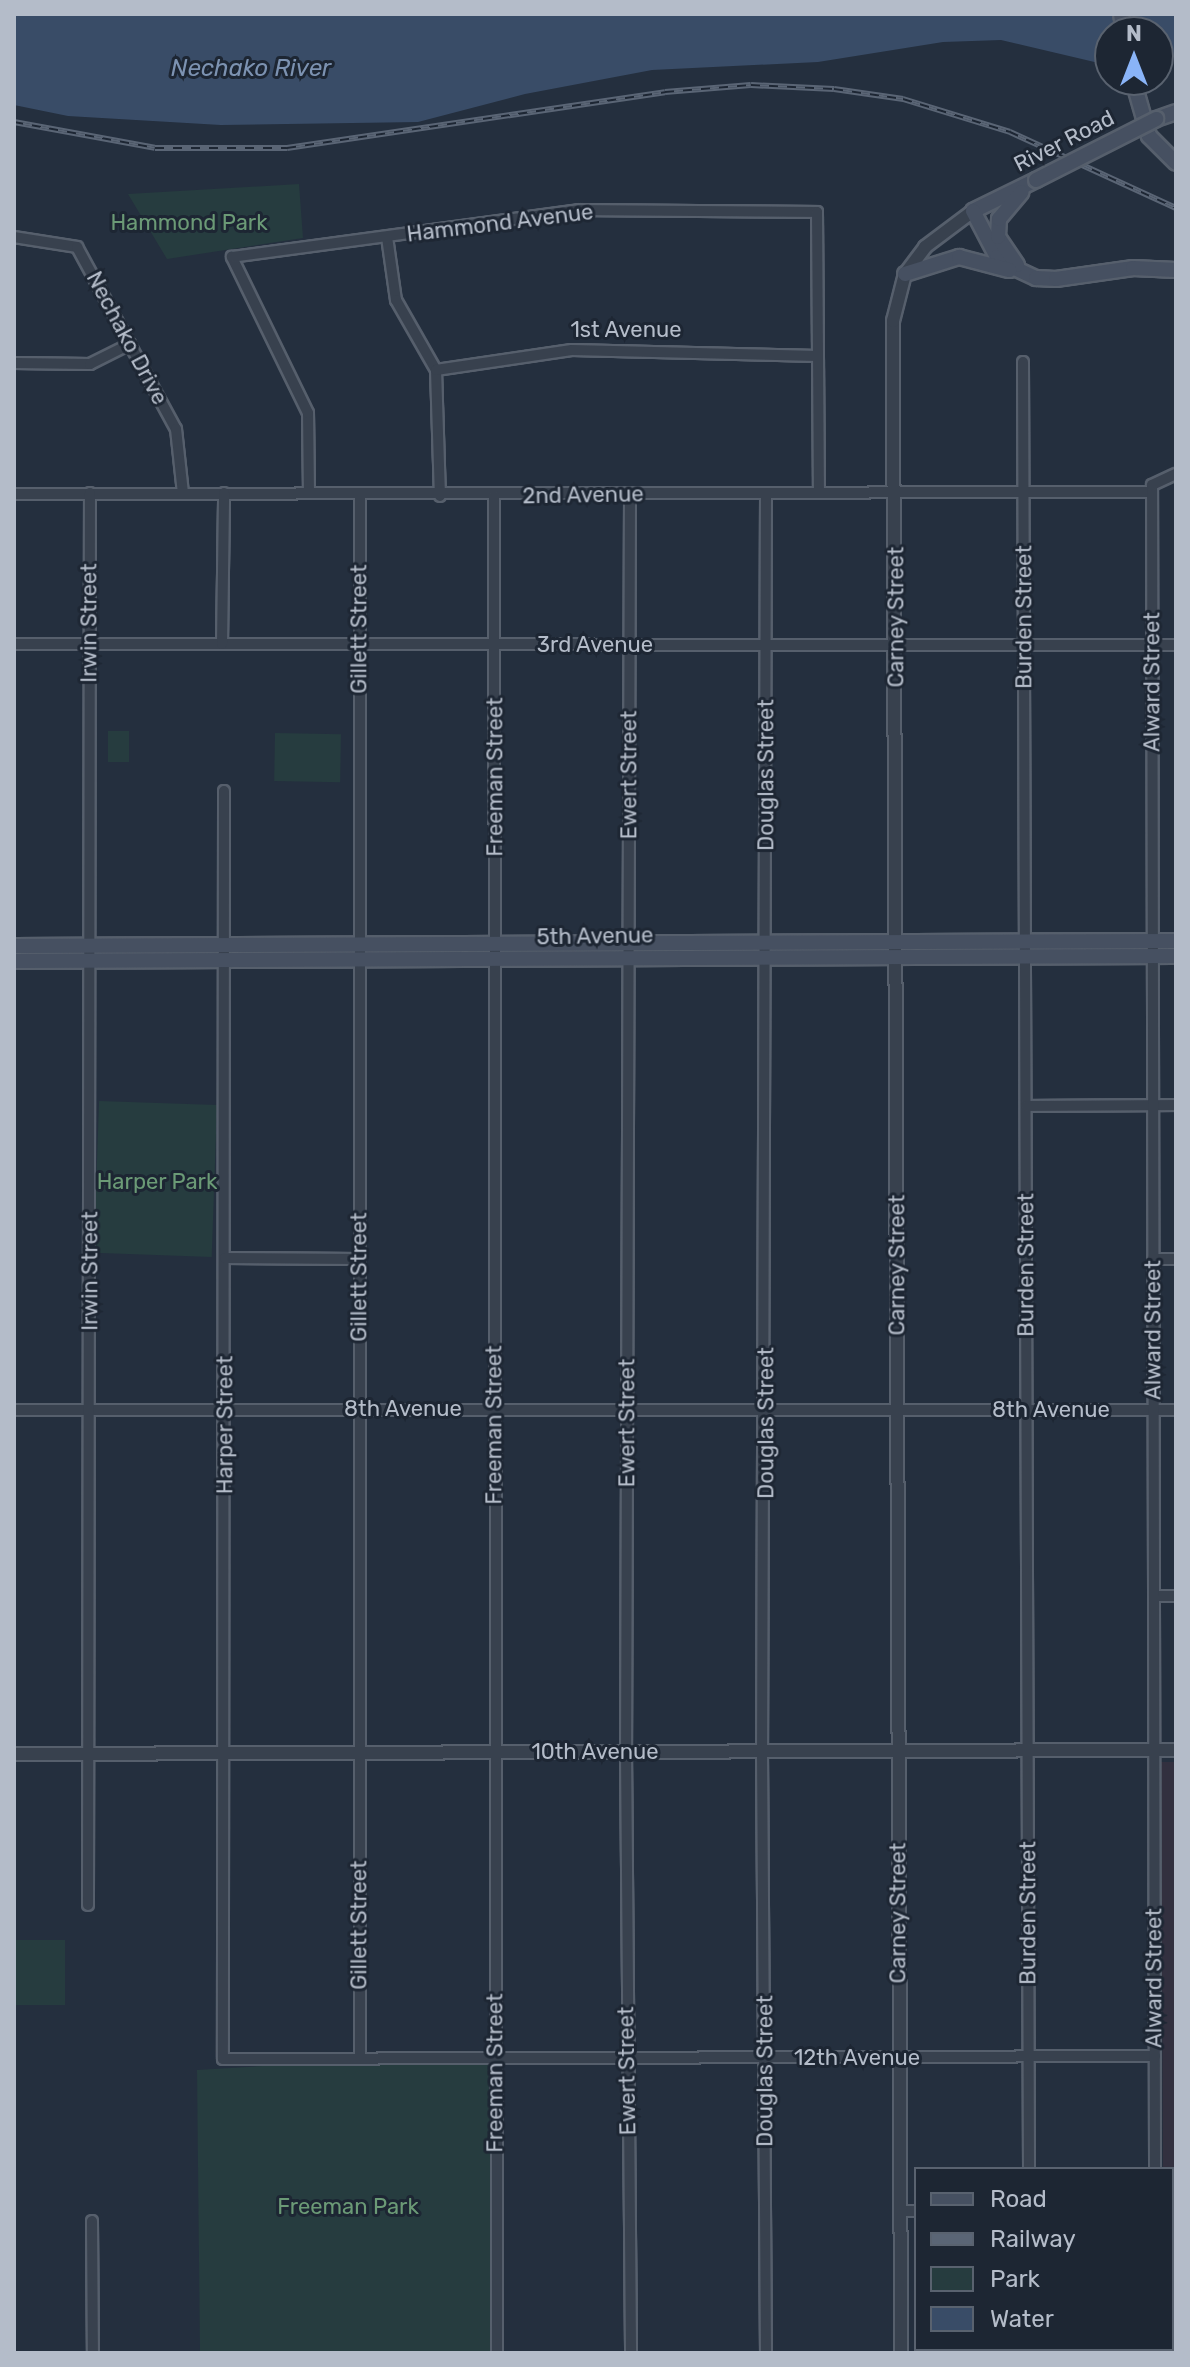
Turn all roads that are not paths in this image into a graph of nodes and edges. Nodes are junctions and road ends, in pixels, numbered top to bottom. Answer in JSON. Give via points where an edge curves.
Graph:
{"nodes":[{"id":1,"x":1138,"y":96,"type":"edge"},
{"id":2,"x":1175,"y":112,"type":"edge"},
{"id":3,"x":1176,"y":163,"type":"edge"},
{"id":4,"x":1036,"y":180,"type":"junction"},
{"id":5,"x":973,"y":211,"type":"junction"},
{"id":6,"x":14,"y":237,"type":"edge"},
{"id":7,"x":387,"y":237,"type":"junction"},
{"id":8,"x":1176,"y":270,"type":"edge"},
{"id":9,"x":905,"y":274,"type":"junction"},
{"id":10,"x":1025,"y":274,"type":"junction"},
{"id":11,"x":130,"y":344,"type":"junction"},
{"id":12,"x":818,"y":356,"type":"junction"},
{"id":13,"x":1023,"y":362,"type":"dead end"},
{"id":14,"x":14,"y":363,"type":"edge"},
{"id":15,"x":436,"y":370,"type":"junction"},
{"id":16,"x":1176,"y":474,"type":"edge"},
{"id":17,"x":1024,"y":492,"type":"junction"},
{"id":18,"x":1152,"y":492,"type":"junction"},
{"id":19,"x":90,"y":493,"type":"junction"},
{"id":20,"x":183,"y":493,"type":"junction"},
{"id":21,"x":224,"y":493,"type":"junction"},
{"id":22,"x":309,"y":493,"type":"junction"},
{"id":23,"x":766,"y":493,"type":"junction"},
{"id":24,"x":819,"y":493,"type":"junction"},
{"id":25,"x":896,"y":493,"type":"junction"},
{"id":26,"x":14,"y":494,"type":"edge"},
{"id":27,"x":630,"y":494,"type":"junction"},
{"id":28,"x":360,"y":495,"type":"junction"},
{"id":29,"x":440,"y":496,"type":"junction"},
{"id":30,"x":494,"y":496,"type":"junction"},
{"id":31,"x":14,"y":644,"type":"edge"},
{"id":32,"x":89,"y":644,"type":"junction"},
{"id":33,"x":222,"y":644,"type":"junction"},
{"id":34,"x":358,"y":644,"type":"junction"},
{"id":35,"x":630,"y":644,"type":"junction"},
{"id":36,"x":495,"y":645,"type":"junction"},
{"id":37,"x":766,"y":645,"type":"junction"},
{"id":38,"x":897,"y":645,"type":"junction"},
{"id":39,"x":1024,"y":645,"type":"junction"},
{"id":40,"x":1152,"y":645,"type":"junction"},
{"id":41,"x":1176,"y":645,"type":"edge"},
{"id":42,"x":224,"y":791,"type":"dead end"},
{"id":43,"x":1153,"y":941,"type":"junction"},
{"id":44,"x":1176,"y":941,"type":"edge"},
{"id":45,"x":766,"y":942,"type":"junction"},
{"id":46,"x":897,"y":942,"type":"junction"},
{"id":47,"x":1025,"y":942,"type":"junction"},
{"id":48,"x":494,"y":943,"type":"junction"},
{"id":49,"x":358,"y":944,"type":"junction"},
{"id":50,"x":90,"y":945,"type":"junction"},
{"id":51,"x":225,"y":945,"type":"junction"},
{"id":52,"x":14,"y":946,"type":"edge"},
{"id":53,"x":629,"y":950,"type":"junction"},
{"id":54,"x":1176,"y":956,"type":"edge"},
{"id":55,"x":1153,"y":957,"type":"junction"},
{"id":56,"x":766,"y":958,"type":"junction"},
{"id":57,"x":897,"y":958,"type":"junction"},
{"id":58,"x":1025,"y":958,"type":"junction"},
{"id":59,"x":358,"y":960,"type":"junction"},
{"id":60,"x":495,"y":960,"type":"junction"},
{"id":61,"x":14,"y":961,"type":"edge"},
{"id":62,"x":91,"y":961,"type":"junction"},
{"id":63,"x":225,"y":961,"type":"junction"},
{"id":64,"x":1176,"y":1105,"type":"edge"},
{"id":65,"x":1026,"y":1106,"type":"junction"},
{"id":66,"x":1153,"y":1106,"type":"junction"},
{"id":67,"x":225,"y":1258,"type":"junction"},
{"id":68,"x":359,"y":1259,"type":"junction"},
{"id":69,"x":1153,"y":1259,"type":"junction"},
{"id":70,"x":1176,"y":1259,"type":"edge"},
{"id":71,"x":225,"y":1409,"type":"junction"},
{"id":72,"x":359,"y":1409,"type":"junction"},
{"id":73,"x":627,"y":1409,"type":"junction"},
{"id":74,"x":766,"y":1409,"type":"junction"},
{"id":75,"x":897,"y":1409,"type":"junction"},
{"id":76,"x":1027,"y":1409,"type":"junction"},
{"id":77,"x":14,"y":1410,"type":"edge"},
{"id":78,"x":90,"y":1410,"type":"junction"},
{"id":79,"x":494,"y":1410,"type":"junction"},
{"id":80,"x":1154,"y":1410,"type":"junction"},
{"id":81,"x":1176,"y":1410,"type":"edge"},
{"id":82,"x":1154,"y":1596,"type":"junction"},
{"id":83,"x":1176,"y":1596,"type":"edge"},
{"id":84,"x":898,"y":1750,"type":"junction"},
{"id":85,"x":1027,"y":1750,"type":"junction"},
{"id":86,"x":1154,"y":1750,"type":"junction"},
{"id":87,"x":1176,"y":1750,"type":"edge"},
{"id":88,"x":626,"y":1751,"type":"junction"},
{"id":89,"x":762,"y":1751,"type":"junction"},
{"id":90,"x":359,"y":1752,"type":"junction"},
{"id":91,"x":492,"y":1752,"type":"junction"},
{"id":92,"x":87,"y":1753,"type":"junction"},
{"id":93,"x":223,"y":1753,"type":"junction"},
{"id":94,"x":14,"y":1754,"type":"edge"},
{"id":95,"x":88,"y":1905,"type":"dead end"},
{"id":96,"x":1155,"y":2056,"type":"junction"},
{"id":97,"x":898,"y":2057,"type":"junction"},
{"id":98,"x":1029,"y":2057,"type":"junction"},
{"id":99,"x":627,"y":2058,"type":"junction"},
{"id":100,"x":766,"y":2058,"type":"junction"},
{"id":101,"x":223,"y":2059,"type":"joint"},
{"id":102,"x":360,"y":2059,"type":"junction"},
{"id":103,"x":495,"y":2059,"type":"junction"},
{"id":104,"x":1029,"y":2167,"type":"edge"},
{"id":105,"x":1155,"y":2167,"type":"edge"},
{"id":106,"x":900,"y":2211,"type":"junction"},
{"id":107,"x":914,"y":2211,"type":"edge"},
{"id":108,"x":92,"y":2221,"type":"dead end"},
{"id":109,"x":93,"y":2353,"type":"edge"},
{"id":110,"x":497,"y":2353,"type":"edge"},
{"id":111,"x":631,"y":2353,"type":"edge"},
{"id":112,"x":766,"y":2353,"type":"edge"},
{"id":113,"x":901,"y":2353,"type":"edge"}],
"edges":[{"from":1,"to":3,"type":"main road","via":[[1149,136]]},
{"from":2,"to":4,"type":"main road","name":"River Road","bridge":true},
{"from":4,"to":5,"type":"main road","name":"River Road"},
{"from":4,"to":10,"type":"main road","via":[[999,219],[998,237]]},
{"from":5,"to":9,"type":"street","name":"Carney Street","via":[[925,247]]},
{"from":5,"to":10,"type":"main road","via":[[997,257]]},
{"from":6,"to":11,"type":"street","name":"Nechako Drive","via":[[77,247]]},
{"from":7,"to":12,"type":"street","name":"Hammond Avenue","via":[[579,210],[817,212]]},
{"from":7,"to":15,"type":"street","via":[[396,300]]},
{"from":7,"to":22,"type":"street","name":"Hammond Avenue","via":[[232,257],[308,413]]},
{"from":8,"to":10,"type":"main road","via":[[1133,268],[1056,279]]},
{"from":9,"to":10,"type":"main road","via":[[959,257]]},
{"from":9,"to":25,"type":"street","name":"Carney Street","via":[[893,321]]},
{"from":11,"to":14,"type":"street","via":[[90,364]]},
{"from":11,"to":20,"type":"street","name":"Nechako Drive","via":[[176,429]]},
{"from":12,"to":15,"type":"street","name":"1st Avenue","via":[[572,350]]},
{"from":12,"to":24,"type":"street"},
{"from":13,"to":17,"type":"street","name":"Burden Street"},
{"from":15,"to":29,"type":"street"},
{"from":16,"to":18,"type":"street","via":[[1152,485]]},
{"from":17,"to":18,"type":"street","name":"2nd Avenue"},
{"from":17,"to":25,"type":"street","name":"2nd Avenue"},
{"from":17,"to":39,"type":"street","name":"Burden Street"},
{"from":18,"to":40,"type":"street","name":"Alward Street"},
{"from":19,"to":20,"type":"street","name":"2nd Avenue"},
{"from":19,"to":26,"type":"street","name":"2nd Avenue"},
{"from":19,"to":32,"type":"street","name":"Irwin Street"},
{"from":20,"to":21,"type":"street","name":"2nd Avenue"},
{"from":21,"to":22,"type":"street","name":"2nd Avenue"},
{"from":21,"to":33,"type":"street"},
{"from":22,"to":28,"type":"street","name":"2nd Avenue"},
{"from":23,"to":24,"type":"street","name":"2nd Avenue"},
{"from":23,"to":27,"type":"street","name":"2nd Avenue"},
{"from":23,"to":37,"type":"street","name":"Douglas Street"},
{"from":24,"to":25,"type":"street","name":"2nd Avenue"},
{"from":25,"to":38,"type":"street","name":"Carney Street"},
{"from":27,"to":30,"type":"street","name":"2nd Avenue"},
{"from":27,"to":35,"type":"street","name":"Ewert Street"},
{"from":28,"to":29,"type":"street","name":"2nd Avenue"},
{"from":28,"to":34,"type":"street","name":"Gillett Street"},
{"from":29,"to":30,"type":"street","name":"2nd Avenue"},
{"from":30,"to":36,"type":"street","name":"Freeman Street"},
{"from":31,"to":32,"type":"street","name":"3rd Avenue"},
{"from":32,"to":33,"type":"street","name":"3rd Avenue"},
{"from":32,"to":50,"type":"street","name":"Irwin Street"},
{"from":33,"to":34,"type":"street","name":"3rd Avenue"},
{"from":34,"to":36,"type":"street","name":"3rd Avenue"},
{"from":34,"to":49,"type":"street","name":"Gillett Street"},
{"from":35,"to":36,"type":"street","name":"3rd Avenue"},
{"from":35,"to":37,"type":"street","name":"3rd Avenue"},
{"from":35,"to":53,"type":"street","name":"Ewert Street"},
{"from":36,"to":48,"type":"street","name":"Freeman Street"},
{"from":37,"to":38,"type":"street","name":"3rd Avenue"},
{"from":37,"to":45,"type":"street","name":"Douglas Street"},
{"from":38,"to":39,"type":"street","name":"3rd Avenue"},
{"from":38,"to":46,"type":"street","name":"Carney Street"},
{"from":39,"to":40,"type":"street","name":"3rd Avenue"},
{"from":39,"to":47,"type":"street","name":"Burden Street"},
{"from":40,"to":41,"type":"street","name":"3rd Avenue"},
{"from":40,"to":43,"type":"street","name":"Alward Street"},
{"from":42,"to":51,"type":"street","name":"Harper Street"},
{"from":43,"to":44,"type":"main road","name":"5th Avenue"},
{"from":43,"to":47,"type":"main road","name":"5th Avenue"},
{"from":43,"to":55,"type":"street","name":"Alward Street"},
{"from":45,"to":46,"type":"main road","name":"5th Avenue"},
{"from":45,"to":53,"type":"main road","name":"5th Avenue"},
{"from":45,"to":56,"type":"street","name":"Douglas Street"},
{"from":46,"to":47,"type":"main road","name":"5th Avenue"},
{"from":46,"to":57,"type":"street","name":"Carney Street"},
{"from":47,"to":58,"type":"street","name":"Burden Street"},
{"from":48,"to":49,"type":"main road","name":"5th Avenue"},
{"from":48,"to":53,"type":"main road","name":"5th Avenue"},
{"from":48,"to":60,"type":"street","name":"Freeman Street"},
{"from":49,"to":51,"type":"main road","name":"5th Avenue"},
{"from":49,"to":59,"type":"street","name":"Gillett Street"},
{"from":50,"to":51,"type":"main road","name":"5th Avenue"},
{"from":50,"to":52,"type":"main road","name":"5th Avenue"},
{"from":50,"to":62,"type":"street","name":"Irwin Street"},
{"from":51,"to":63,"type":"street","name":"Harper Street"},
{"from":53,"to":56,"type":"main road","name":"5th Avenue"},
{"from":53,"to":60,"type":"main road","name":"5th Avenue"},
{"from":53,"to":73,"type":"street","name":"Ewert Street"},
{"from":54,"to":55,"type":"main road","name":"5th Avenue"},
{"from":55,"to":58,"type":"main road","name":"5th Avenue"},
{"from":55,"to":66,"type":"street","name":"Alward Street"},
{"from":56,"to":57,"type":"main road","name":"5th Avenue"},
{"from":56,"to":74,"type":"street","name":"Douglas Street"},
{"from":57,"to":58,"type":"main road","name":"5th Avenue"},
{"from":57,"to":75,"type":"street","name":"Carney Street"},
{"from":58,"to":65,"type":"street","name":"Burden Street"},
{"from":59,"to":60,"type":"main road","name":"5th Avenue"},
{"from":59,"to":63,"type":"main road","name":"5th Avenue"},
{"from":59,"to":68,"type":"street","name":"Gillett Street"},
{"from":60,"to":79,"type":"street","name":"Freeman Street"},
{"from":61,"to":62,"type":"main road","name":"5th Avenue"},
{"from":62,"to":63,"type":"main road","name":"5th Avenue"},
{"from":62,"to":78,"type":"street","name":"Irwin Street"},
{"from":63,"to":67,"type":"street","name":"Harper Street"},
{"from":64,"to":66,"type":"street"},
{"from":65,"to":66,"type":"street"},
{"from":65,"to":76,"type":"street","name":"Burden Street"},
{"from":66,"to":69,"type":"street","name":"Alward Street"},
{"from":67,"to":68,"type":"street"},
{"from":67,"to":71,"type":"street","name":"Harper Street"},
{"from":68,"to":72,"type":"street","name":"Gillett Street"},
{"from":69,"to":70,"type":"street"},
{"from":69,"to":80,"type":"street","name":"Alward Street"},
{"from":71,"to":72,"type":"street","name":"8th Avenue"},
{"from":71,"to":78,"type":"street","name":"8th Avenue"},
{"from":71,"to":93,"type":"street","name":"Harper Street"},
{"from":72,"to":79,"type":"street","name":"8th Avenue"},
{"from":72,"to":90,"type":"street","name":"Gillett Street"},
{"from":73,"to":74,"type":"street","name":"8th Avenue"},
{"from":73,"to":79,"type":"street","name":"8th Avenue"},
{"from":73,"to":88,"type":"street","name":"Ewert Street"},
{"from":74,"to":75,"type":"street","name":"8th Avenue"},
{"from":74,"to":89,"type":"street","name":"Douglas Street"},
{"from":75,"to":76,"type":"street","name":"8th Avenue"},
{"from":75,"to":84,"type":"street","name":"Carney Street"},
{"from":76,"to":80,"type":"street","name":"8th Avenue"},
{"from":76,"to":85,"type":"street","name":"Burden Street"},
{"from":77,"to":78,"type":"street","name":"8th Avenue"},
{"from":78,"to":92,"type":"street","name":"Irwin Street"},
{"from":79,"to":91,"type":"street","name":"Freeman Street"},
{"from":80,"to":81,"type":"street","name":"8th Avenue"},
{"from":80,"to":82,"type":"street","name":"Alward Street"},
{"from":82,"to":83,"type":"street"},
{"from":82,"to":86,"type":"street","name":"Alward Street"},
{"from":84,"to":85,"type":"street","name":"10th Avenue"},
{"from":84,"to":89,"type":"street","name":"10th Avenue"},
{"from":84,"to":97,"type":"street","name":"Carney Street"},
{"from":85,"to":86,"type":"street","name":"10th Avenue"},
{"from":85,"to":98,"type":"street","name":"Burden Street"},
{"from":86,"to":87,"type":"street","name":"10th Avenue"},
{"from":86,"to":96,"type":"street","name":"Alward Street"},
{"from":88,"to":89,"type":"street","name":"10th Avenue"},
{"from":88,"to":91,"type":"street","name":"10th Avenue"},
{"from":88,"to":99,"type":"street","name":"Ewert Street"},
{"from":89,"to":100,"type":"street","name":"Douglas Street"},
{"from":90,"to":91,"type":"street","name":"10th Avenue"},
{"from":90,"to":93,"type":"street","name":"10th Avenue"},
{"from":90,"to":102,"type":"street","name":"Gillett Street"},
{"from":91,"to":103,"type":"street","name":"Freeman Street"},
{"from":92,"to":93,"type":"street","name":"10th Avenue"},
{"from":92,"to":94,"type":"street","name":"10th Avenue"},
{"from":92,"to":95,"type":"street","name":"Irwin Street"},
{"from":93,"to":101,"type":"street","name":"Harper Street"},
{"from":96,"to":98,"type":"street","name":"12th Avenue"},
{"from":96,"to":105,"type":"street","name":"Alward Street"},
{"from":97,"to":98,"type":"street","name":"12th Avenue"},
{"from":97,"to":100,"type":"street","name":"12th Avenue"},
{"from":97,"to":106,"type":"street","name":"Carney Street"},
{"from":98,"to":104,"type":"street","name":"Burden Street"},
{"from":99,"to":100,"type":"street","name":"12th Avenue"},
{"from":99,"to":103,"type":"street","name":"12th Avenue"},
{"from":99,"to":111,"type":"street","name":"Ewert Street"},
{"from":100,"to":112,"type":"street","name":"Douglas Street"},
{"from":101,"to":102,"type":"street","name":"12th Avenue"},
{"from":102,"to":103,"type":"street","name":"12th Avenue"},
{"from":103,"to":110,"type":"street","name":"Freeman Street"},
{"from":106,"to":107,"type":"street"},
{"from":106,"to":113,"type":"street","name":"Carney Street"},
{"from":108,"to":109,"type":"street"}]}
